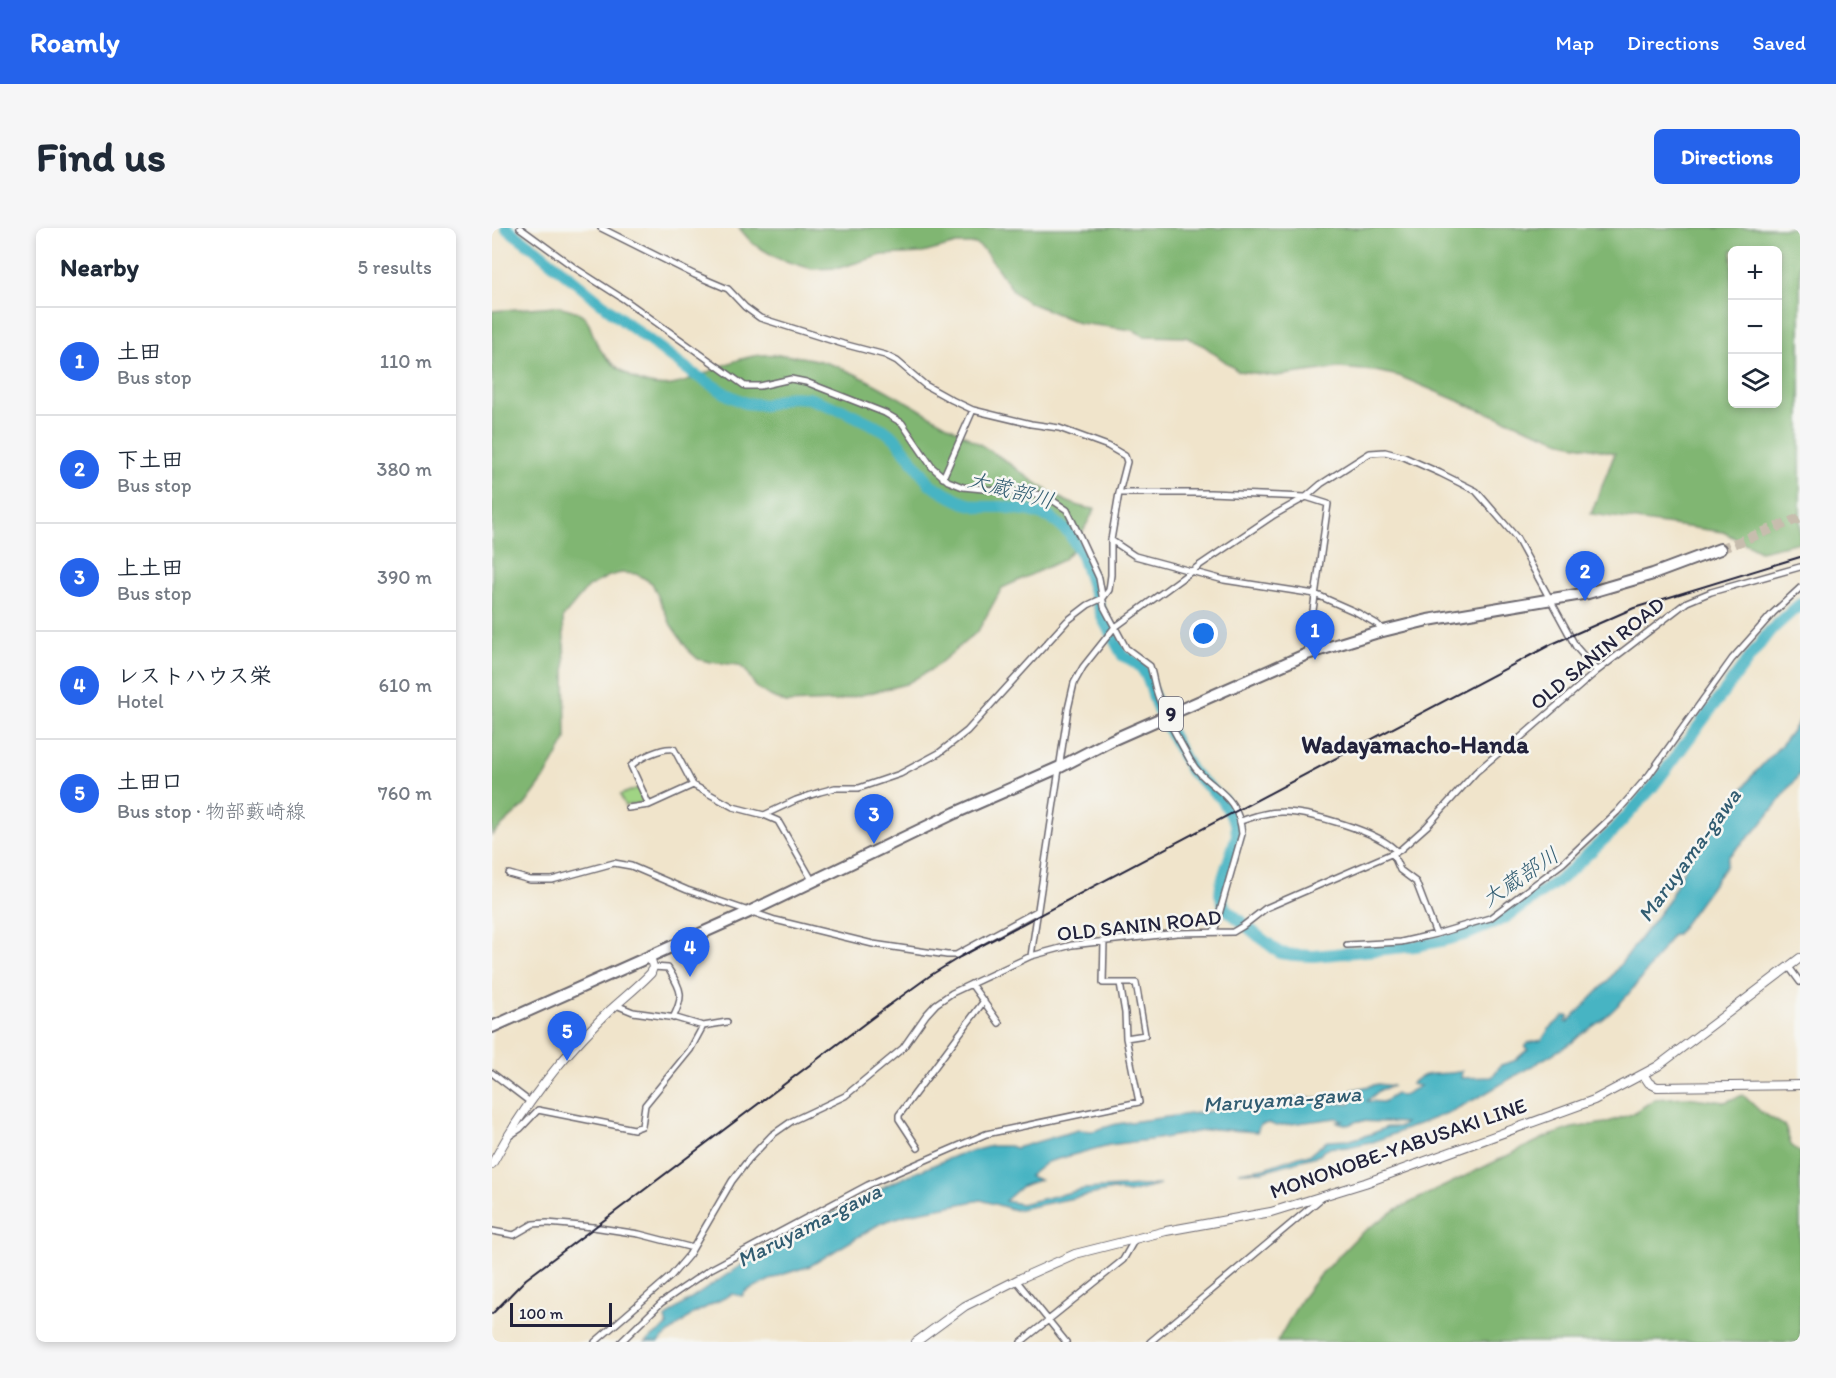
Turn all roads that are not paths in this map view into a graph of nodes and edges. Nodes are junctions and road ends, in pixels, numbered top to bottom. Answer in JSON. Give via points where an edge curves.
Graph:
{"nodes":[{"id":1,"x":520,"y":228,"type":"edge"},
{"id":2,"x":601,"y":228,"type":"edge"},
{"id":3,"x":973,"y":410,"type":"junction"},
{"id":4,"x":944,"y":478,"type":"junction"},
{"id":5,"x":1119,"y":493,"type":"junction"},
{"id":6,"x":1306,"y":497,"type":"junction"},
{"id":7,"x":1111,"y":540,"type":"junction"},
{"id":8,"x":1720,"y":549,"type":"tunnel mouth"},
{"id":9,"x":1800,"y":567,"type":"edge"},
{"id":10,"x":1192,"y":571,"type":"junction"},
{"id":11,"x":1800,"y":588,"type":"edge"},
{"id":12,"x":1315,"y":594,"type":"junction"},
{"id":13,"x":1103,"y":598,"type":"junction"},
{"id":14,"x":1551,"y":600,"type":"junction"},
{"id":15,"x":1114,"y":628,"type":"junction"},
{"id":16,"x":1384,"y":631,"type":"junction"},
{"id":17,"x":1307,"y":654,"type":"junction"},
{"id":18,"x":1597,"y":671,"type":"junction"},
{"id":19,"x":1167,"y":716,"type":"junction"},
{"id":20,"x":1060,"y":766,"type":"junction"},
{"id":21,"x":693,"y":784,"type":"junction"},
{"id":22,"x":649,"y":805,"type":"junction"},
{"id":23,"x":628,"y":808,"type":"dead end"},
{"id":24,"x":764,"y":815,"type":"junction"},
{"id":25,"x":1241,"y":821,"type":"junction"},
{"id":26,"x":1395,"y":853,"type":"junction"},
{"id":27,"x":509,"y":874,"type":"dead end"},
{"id":28,"x":812,"y":880,"type":"junction"},
{"id":29,"x":1037,"y":910,"type":"junction"},
{"id":30,"x":749,"y":912,"type":"junction"},
{"id":31,"x":1214,"y":932,"type":"junction"},
{"id":32,"x":1436,"y":934,"type":"junction"},
{"id":33,"x":1104,"y":941,"type":"junction"},
{"id":34,"x":1347,"y":945,"type":"dead end"},
{"id":35,"x":650,"y":956,"type":"junction"},
{"id":36,"x":1031,"y":956,"type":"junction"},
{"id":37,"x":1800,"y":958,"type":"edge"},
{"id":38,"x":1789,"y":967,"type":"junction"},
{"id":39,"x":653,"y":968,"type":"junction"},
{"id":40,"x":1800,"y":982,"type":"edge"},
{"id":41,"x":1120,"y":983,"type":"junction"},
{"id":42,"x":971,"y":984,"type":"junction"},
{"id":43,"x":984,"y":1001,"type":"junction"},
{"id":44,"x":616,"y":1005,"type":"junction"},
{"id":45,"x":673,"y":1018,"type":"junction"},
{"id":46,"x":727,"y":1022,"type":"dead end"},
{"id":47,"x":999,"y":1023,"type":"dead end"},
{"id":48,"x":703,"y":1026,"type":"junction"},
{"id":49,"x":492,"y":1027,"type":"edge"},
{"id":50,"x":1126,"y":1038,"type":"junction"},
{"id":51,"x":492,"y":1073,"type":"edge"},
{"id":52,"x":1643,"y":1074,"type":"junction"},
{"id":53,"x":1800,"y":1085,"type":"edge"},
{"id":54,"x":530,"y":1102,"type":"junction"},
{"id":55,"x":508,"y":1136,"type":"junction"},
{"id":56,"x":918,"y":1148,"type":"dead end"},
{"id":57,"x":492,"y":1164,"type":"edge"},
{"id":58,"x":1324,"y":1195,"type":"junction"},
{"id":59,"x":492,"y":1231,"type":"edge"},
{"id":60,"x":1136,"y":1238,"type":"junction"},
{"id":61,"x":693,"y":1248,"type":"junction"},
{"id":62,"x":1016,"y":1280,"type":"junction"},
{"id":63,"x":1048,"y":1321,"type":"junction"},
{"id":64,"x":595,"y":1342,"type":"edge"},
{"id":65,"x":621,"y":1342,"type":"edge"},
{"id":66,"x":916,"y":1342,"type":"edge"},
{"id":67,"x":1021,"y":1342,"type":"edge"},
{"id":68,"x":1066,"y":1342,"type":"edge"},
{"id":69,"x":1150,"y":1342,"type":"edge"}],
"edges":[{"from":1,"to":4,"type":"street","via":[[745,386],[806,382],[902,423]]},
{"from":2,"to":3,"type":"street","via":[[728,289],[760,318],[885,355],[939,394]]},
{"from":3,"to":4,"type":"street"},
{"from":3,"to":5,"type":"street","via":[[1059,428],[1108,446],[1125,456],[1127,462]]},
{"from":4,"to":13,"type":"street","via":[[963,487],[1043,495],[1067,510],[1099,578]]},
{"from":5,"to":6,"type":"street"},
{"from":5,"to":7,"type":"street"},
{"from":6,"to":10,"type":"street"},
{"from":6,"to":12,"type":"street","via":[[1328,504]]},
{"from":6,"to":14,"type":"street","via":[[1370,453],[1404,457],[1476,491],[1516,537]]},
{"from":7,"to":10,"type":"street","via":[[1136,556]]},
{"from":7,"to":13,"type":"street","via":[[1109,590]]},
{"from":8,"to":14,"type":"highway","number":"9","via":[[1616,586]]},
{"from":9,"to":18,"type":"street","name":"OLD SANIN ROAD","via":[[1687,602]]},
{"from":10,"to":12,"type":"street"},
{"from":10,"to":15,"type":"street"},
{"from":11,"to":32,"type":"street","via":[[1732,659],[1649,775],[1617,812],[1563,863],[1490,918]]},
{"from":12,"to":16,"type":"street","via":[[1358,613]]},
{"from":12,"to":17,"type":"street"},
{"from":13,"to":15,"type":"street"},
{"from":13,"to":24,"type":"street","via":[[1067,621],[967,731],[939,753],[900,774],[859,788],[820,792]]},
{"from":14,"to":16,"type":"highway","number":"9"},
{"from":14,"to":18,"type":"street","via":[[1576,647]]},
{"from":15,"to":19,"type":"street","via":[[1126,648],[1150,666]]},
{"from":15,"to":20,"type":"street","via":[[1074,683]]},
{"from":16,"to":17,"type":"highway","number":"9"},
{"from":17,"to":19,"type":"highway","number":"9"},
{"from":18,"to":26,"type":"street","name":"OLD SANIN ROAD","via":[[1476,772],[1427,826]]},
{"from":19,"to":20,"type":"highway","number":"9"},
{"from":19,"to":25,"type":"street","via":[[1191,761],[1226,795]]},
{"from":20,"to":28,"type":"highway","number":"9"},
{"from":20,"to":29,"type":"street"},
{"from":21,"to":22,"type":"street"},
{"from":21,"to":22,"type":"street","via":[[674,749],[632,764]]},
{"from":21,"to":24,"type":"street","via":[[733,807]]},
{"from":22,"to":23,"type":"street"},
{"from":24,"to":28,"type":"street","via":[[778,821]]},
{"from":25,"to":26,"type":"street","via":[[1285,812],[1323,818],[1390,843]]},
{"from":25,"to":31,"type":"street","via":[[1242,834]]},
{"from":26,"to":31,"type":"street","name":"OLD SANIN ROAD","via":[[1266,908],[1233,932]]},
{"from":26,"to":32,"type":"street","via":[[1400,870],[1416,882]]},
{"from":27,"to":30,"type":"street","via":[[530,880],[552,880],[614,863]]},
{"from":28,"to":30,"type":"highway","number":"9"},
{"from":29,"to":30,"type":"street","via":[[956,955],[873,944]]},
{"from":29,"to":36,"type":"street"},
{"from":30,"to":35,"type":"highway","number":"9"},
{"from":31,"to":33,"type":"street","name":"OLD SANIN ROAD"},
{"from":32,"to":34,"type":"street","via":[[1401,942]]},
{"from":33,"to":36,"type":"street","name":"OLD SANIN ROAD"},
{"from":33,"to":41,"type":"street","via":[[1103,983]]},
{"from":35,"to":39,"type":"main road"},
{"from":35,"to":49,"type":"highway","number":"9"},
{"from":36,"to":42,"type":"street","name":"OLD SANIN ROAD"},
{"from":37,"to":38,"type":"main road","name":"MONONOBE-YABUSAKI LINE"},
{"from":38,"to":40,"type":"street"},
{"from":38,"to":52,"type":"main road","name":"MONONOBE-YABUSAKI LINE"},
{"from":39,"to":44,"type":"main road"},
{"from":39,"to":45,"type":"street","via":[[668,968],[680,990],[680,1005]]},
{"from":41,"to":50,"type":"street"},
{"from":41,"to":50,"type":"street","via":[[1136,983],[1144,1035]]},
{"from":42,"to":43,"type":"street"},
{"from":42,"to":61,"type":"street","name":"OLD SANIN ROAD","via":[[936,1004],[903,1048],[845,1096],[772,1135],[732,1181]]},
{"from":43,"to":47,"type":"street"},
{"from":43,"to":56,"type":"street","via":[[899,1115]]},
{"from":44,"to":45,"type":"street","via":[[633,1012]]},
{"from":44,"to":54,"type":"main road","via":[[563,1059]]},
{"from":45,"to":48,"type":"street"},
{"from":46,"to":48,"type":"street"},
{"from":48,"to":55,"type":"street","via":[[690,1050],[645,1105],[642,1126],[634,1129],[538,1110]]},
{"from":50,"to":65,"type":"street","via":[[1138,1102],[986,1134],[868,1185],[709,1270],[661,1303]]},
{"from":51,"to":54,"type":"street"},
{"from":52,"to":53,"type":"main road","via":[[1658,1087]]},
{"from":52,"to":58,"type":"main road","name":"MONONOBE-YABUSAKI LINE","via":[[1594,1100]]},
{"from":54,"to":55,"type":"main road"},
{"from":55,"to":57,"type":"main road"},
{"from":58,"to":60,"type":"main road","name":"MONONOBE-YABUSAKI LINE","via":[[1271,1212]]},
{"from":58,"to":69,"type":"street"},
{"from":59,"to":61,"type":"street","via":[[514,1235],[533,1224],[546,1223],[639,1234]]},
{"from":60,"to":62,"type":"main road","name":"MONONOBE-YABUSAKI LINE","via":[[1075,1254]]},
{"from":60,"to":63,"type":"street","via":[[1122,1260]]},
{"from":61,"to":64,"type":"street","name":"OLD SANIN ROAD","via":[[671,1276]]},
{"from":62,"to":63,"type":"street"},
{"from":62,"to":66,"type":"main road","name":"MONONOBE-YABUSAKI LINE","via":[[964,1306]]},
{"from":63,"to":67,"type":"street"},
{"from":63,"to":68,"type":"street"}]}
